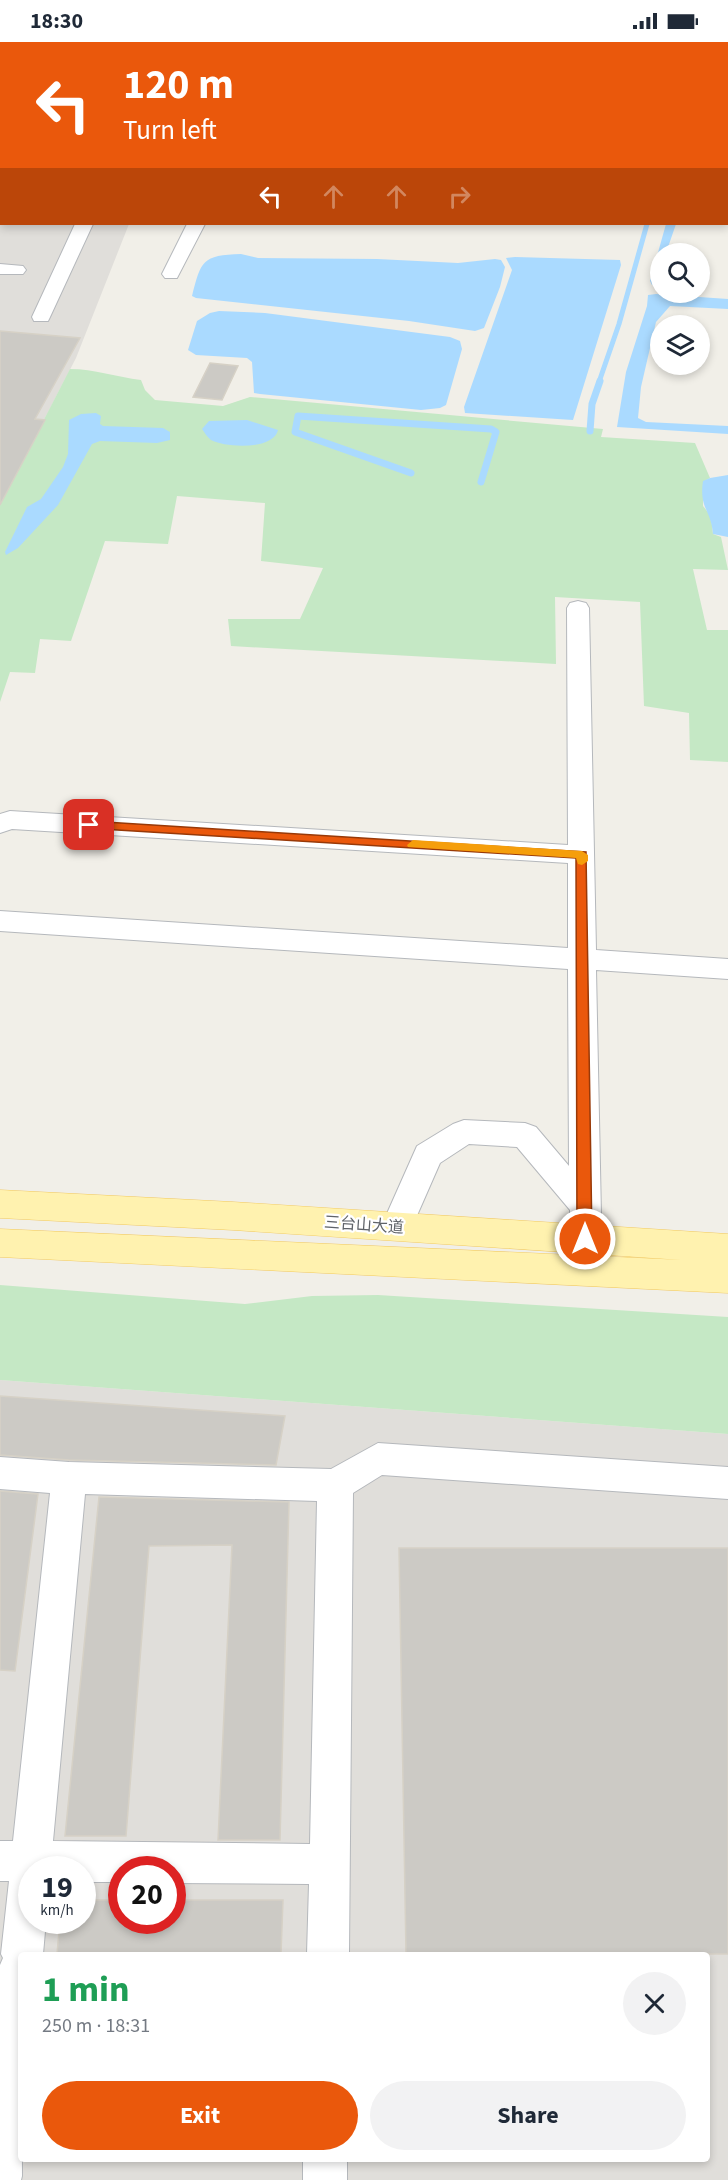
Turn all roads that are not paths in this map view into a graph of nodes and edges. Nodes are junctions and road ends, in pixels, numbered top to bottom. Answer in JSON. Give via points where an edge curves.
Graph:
{"nodes":[{"id":1,"x":84,"y":225,"type":"edge"},
{"id":2,"x":196,"y":225,"type":"edge"},
{"id":3,"x":171,"y":274,"type":"dead end"},
{"id":4,"x":41,"y":317,"type":"dead end"},
{"id":5,"x":578,"y":608,"type":"dead end"},
{"id":6,"x":0,"y":824,"type":"edge"},
{"id":7,"x":582,"y":855,"type":"junction"},
{"id":8,"x":0,"y":921,"type":"edge"},
{"id":9,"x":583,"y":961,"type":"junction"},
{"id":10,"x":728,"y":969,"type":"edge"},
{"id":11,"x":0,"y":1204,"type":"edge"},
{"id":12,"x":397,"y":1227,"type":"junction"},
{"id":13,"x":585,"y":1239,"type":"junction"},
{"id":14,"x":0,"y":1243,"type":"edge"},
{"id":15,"x":728,"y":1249,"type":"edge"},
{"id":16,"x":728,"y":1278,"type":"edge"},
{"id":17,"x":0,"y":1473,"type":"edge"},
{"id":18,"x":69,"y":1478,"type":"junction"},
{"id":19,"x":728,"y":1483,"type":"edge"},
{"id":20,"x":335,"y":1485,"type":"junction"},
{"id":21,"x":16,"y":1861,"type":"edge"},
{"id":22,"x":330,"y":1864,"type":"junction"},
{"id":23,"x":22,"y":1952,"type":"edge"},
{"id":24,"x":328,"y":1952,"type":"edge"},
{"id":25,"x":18,"y":1994,"type":"edge"},
{"id":26,"x":325,"y":2162,"type":"edge"},
{"id":27,"x":0,"y":2176,"type":"edge"},
{"id":28,"x":325,"y":2180,"type":"edge"}],
"edges":[{"from":1,"to":4,"type":"lane"},
{"from":2,"to":3,"type":"lane"},
{"from":5,"to":7,"type":"lane"},
{"from":6,"to":7,"type":"lane","via":[[10,820]]},
{"from":7,"to":9,"type":"lane"},
{"from":8,"to":9,"type":"lane"},
{"from":9,"to":10,"type":"lane"},
{"from":9,"to":13,"type":"lane"},
{"from":11,"to":12,"type":"main road","name":"三台山大道"},
{"from":12,"to":13,"type":"main road","name":"三台山大道"},
{"from":12,"to":13,"type":"lane","via":[[428,1155],[464,1132],[525,1135]]},
{"from":13,"to":14,"type":"main road","name":"三台山大道","via":[[335,1259],[140,1253]]},
{"from":13,"to":15,"type":"main road","name":"三台山大道"},
{"from":13,"to":16,"type":"main road","name":"三台山大道"},
{"from":17,"to":18,"type":"lane"},
{"from":18,"to":20,"type":"lane"},
{"from":18,"to":21,"type":"lane"},
{"from":19,"to":20,"type":"lane","via":[[378,1458]]},
{"from":20,"to":22,"type":"lane"},
{"from":21,"to":22,"type":"lane"},
{"from":21,"to":23,"type":"lane"},
{"from":22,"to":24,"type":"lane"},
{"from":25,"to":27,"type":"lane"},
{"from":26,"to":28,"type":"lane"}]}
